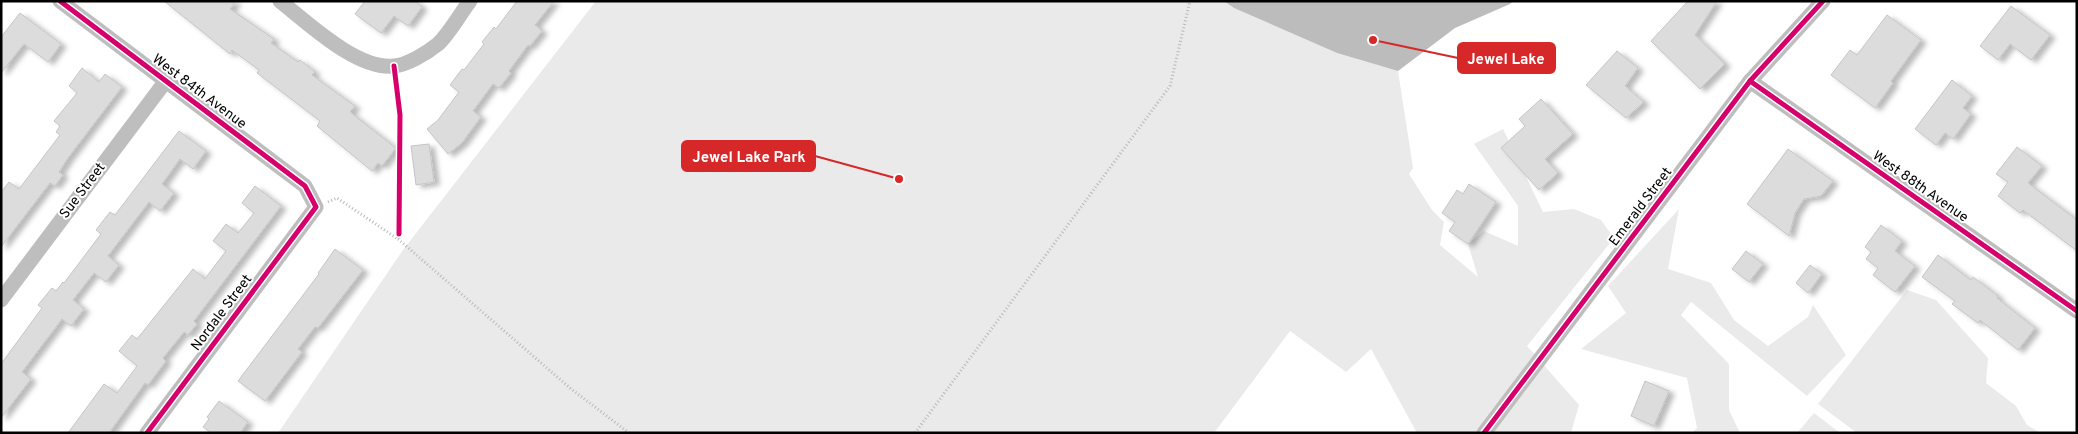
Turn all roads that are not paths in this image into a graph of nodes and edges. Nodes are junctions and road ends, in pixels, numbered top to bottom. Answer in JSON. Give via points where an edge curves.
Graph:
{"nodes":[{"id":1,"x":60,"y":1,"type":"edge"},
{"id":2,"x":280,"y":1,"type":"edge"},
{"id":3,"x":470,"y":1,"type":"edge"},
{"id":4,"x":1823,"y":1,"type":"edge"},
{"id":5,"x":1750,"y":81,"type":"junction"},
{"id":6,"x":165,"y":82,"type":"junction"},
{"id":7,"x":316,"y":207,"type":"joint"},
{"id":8,"x":1,"y":300,"type":"edge"},
{"id":9,"x":2077,"y":311,"type":"edge"},
{"id":10,"x":147,"y":433,"type":"edge"},
{"id":11,"x":1484,"y":433,"type":"edge"}],
"edges":[{"from":1,"to":6,"type":"street","name":"West 84th Avenue"},
{"from":2,"to":3,"type":"street","via":[[348,53],[372,64],[394,66],[416,58],[438,44]]},
{"from":4,"to":5,"type":"street","name":"Emerald Street"},
{"from":5,"to":9,"type":"street","name":"West 88th Avenue"},
{"from":5,"to":11,"type":"street","name":"Emerald Street"},
{"from":6,"to":7,"type":"street","name":"West 84th Avenue","via":[[305,186]]},
{"from":6,"to":8,"type":"street","name":"Sue Street"},
{"from":7,"to":10,"type":"street","name":"Nordale Street"}]}
